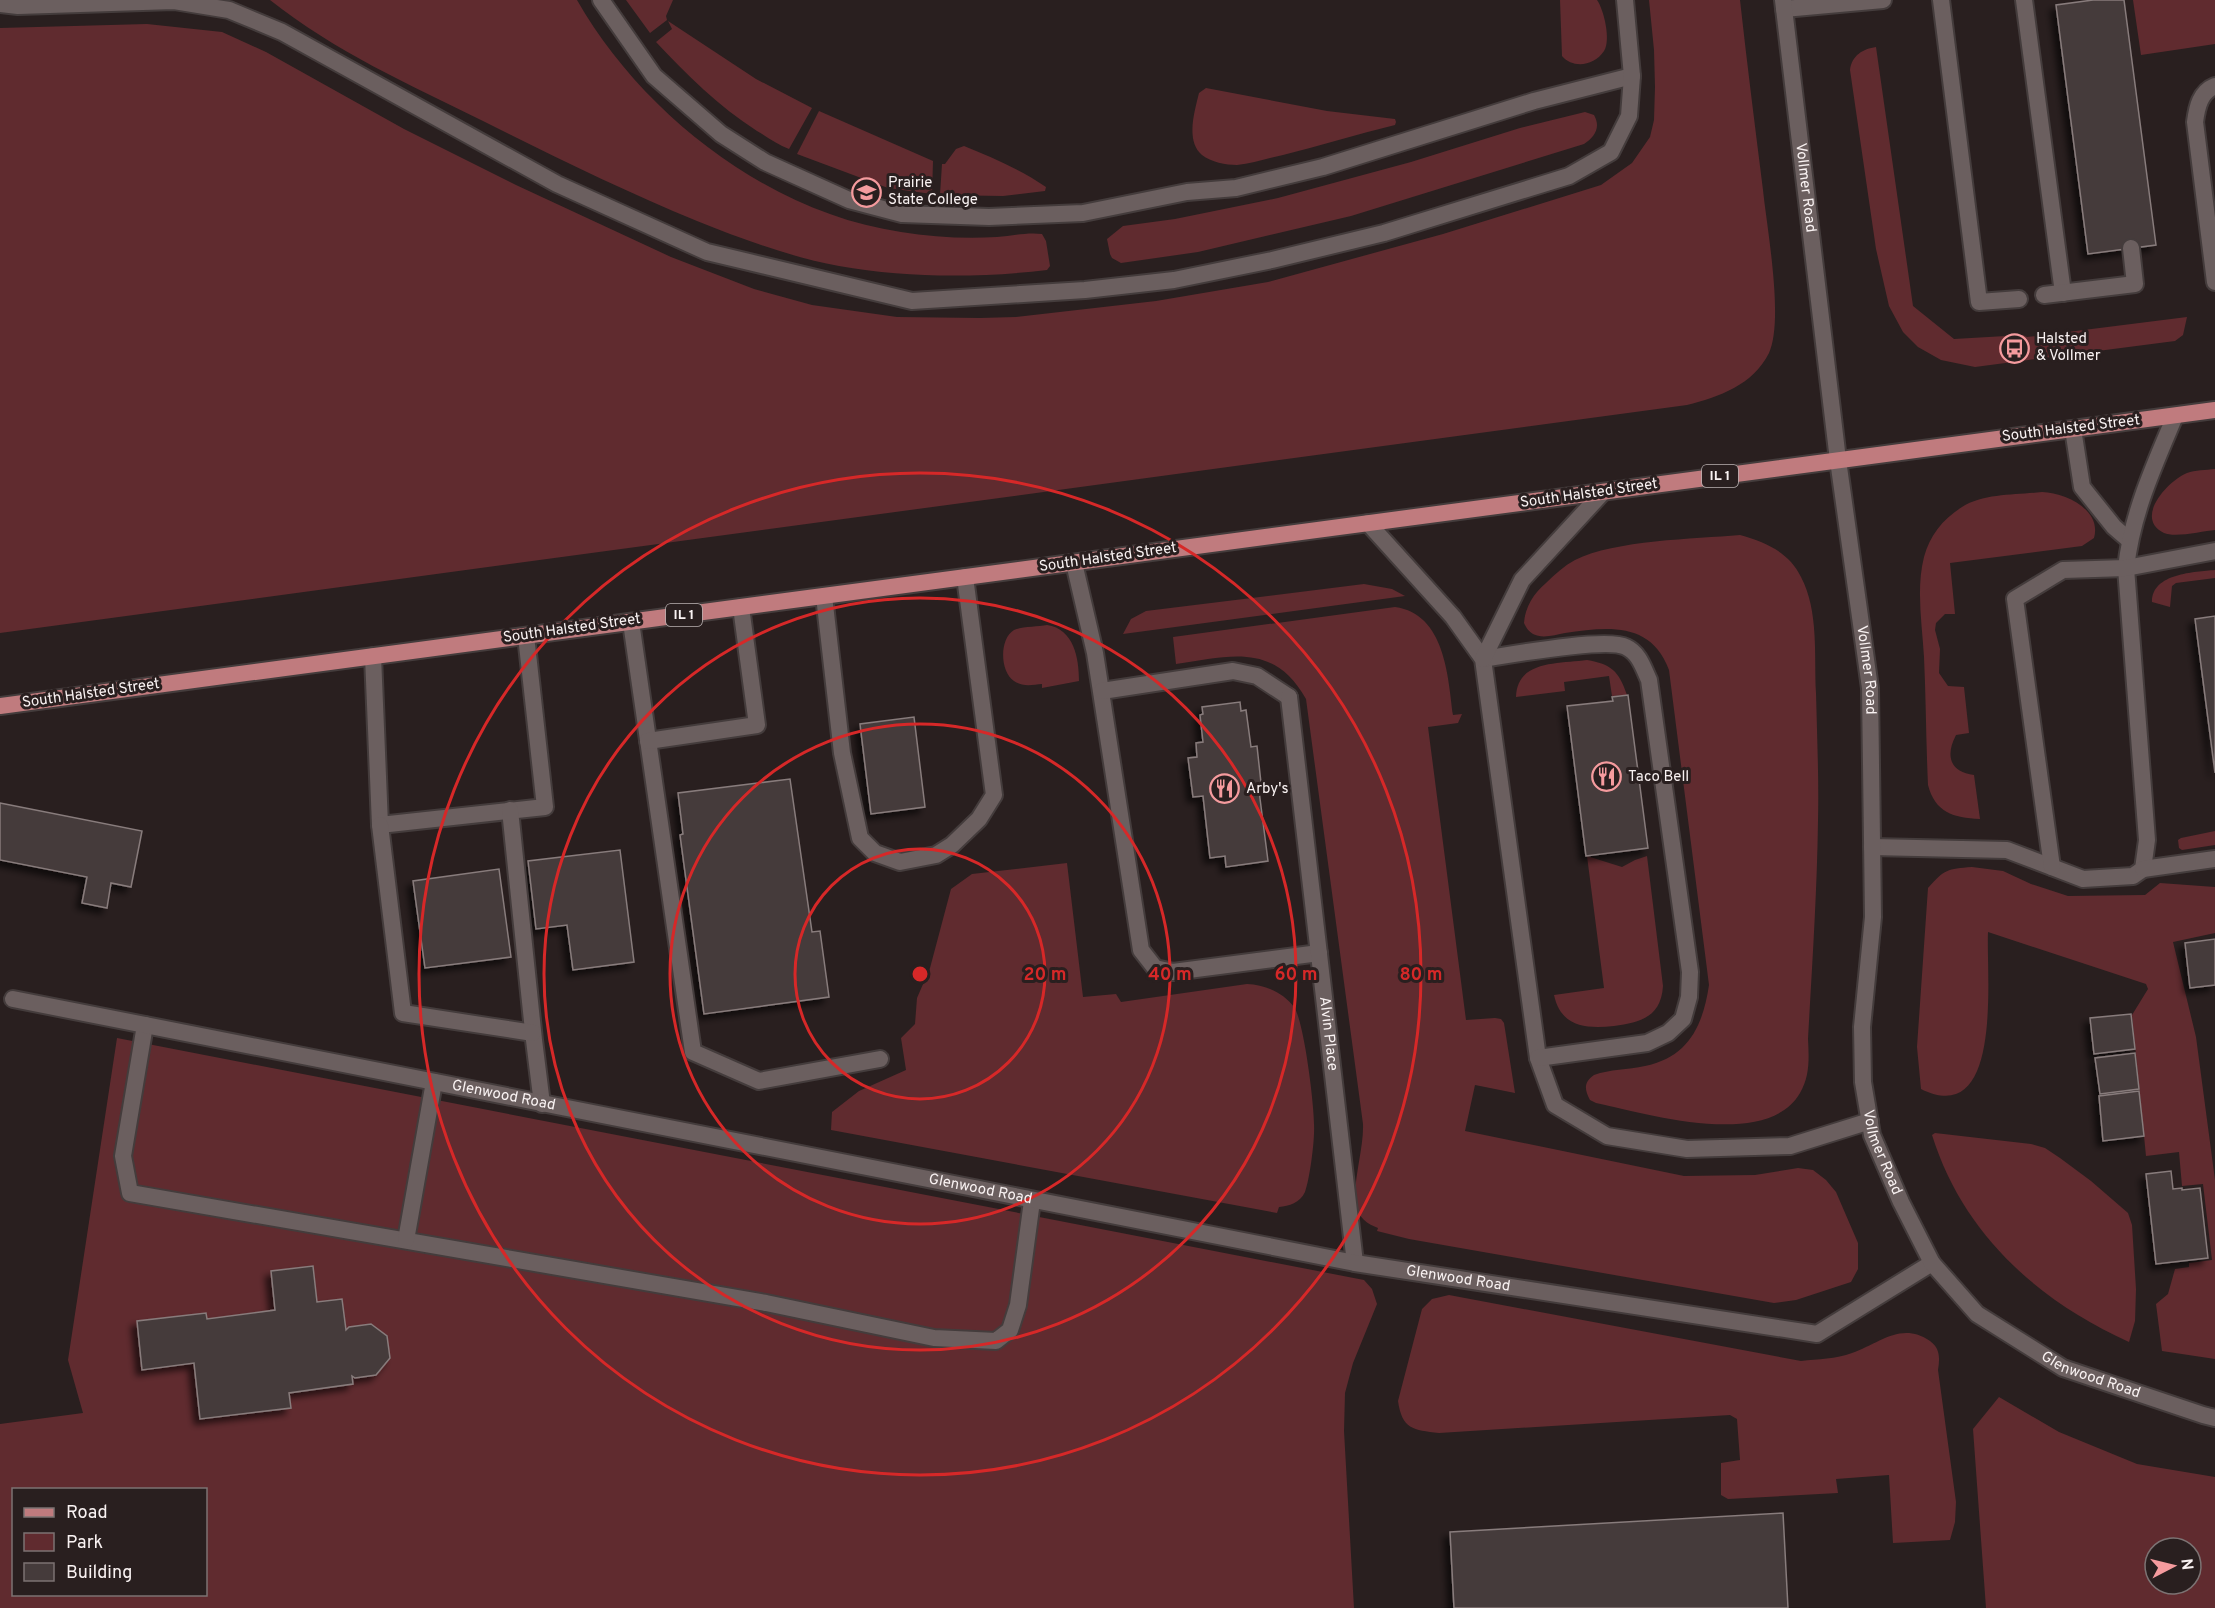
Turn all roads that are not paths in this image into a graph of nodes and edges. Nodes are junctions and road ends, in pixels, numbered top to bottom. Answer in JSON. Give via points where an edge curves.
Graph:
{"nodes":[{"id":1,"x":601,"y":0,"type":"edge"},
{"id":2,"x":1625,"y":0,"type":"edge"},
{"id":3,"x":1883,"y":0,"type":"edge"},
{"id":4,"x":1941,"y":0,"type":"edge"},
{"id":5,"x":2024,"y":0,"type":"edge"},
{"id":6,"x":0,"y":4,"type":"edge"},
{"id":7,"x":230,"y":5,"type":"edge"},
{"id":8,"x":1784,"y":5,"type":"edge"},
{"id":9,"x":1632,"y":75,"type":"junction"},
{"id":10,"x":2215,"y":86,"type":"edge"},
{"id":11,"x":2131,"y":248,"type":"dead end"},
{"id":12,"x":2215,"y":282,"type":"edge"},
{"id":13,"x":2063,"y":293,"type":"junction"},
{"id":14,"x":2044,"y":295,"type":"dead end"},
{"id":15,"x":2019,"y":299,"type":"dead end"},
{"id":16,"x":2215,"y":410,"type":"edge"},
{"id":17,"x":2175,"y":416,"type":"junction"},
{"id":18,"x":2073,"y":429,"type":"junction"},
{"id":19,"x":1838,"y":460,"type":"junction"},
{"id":20,"x":1603,"y":492,"type":"junction"},
{"id":21,"x":1368,"y":523,"type":"junction"},
{"id":22,"x":2129,"y":540,"type":"junction"},
{"id":23,"x":2215,"y":551,"type":"edge"},
{"id":24,"x":1074,"y":562,"type":"junction"},
{"id":25,"x":2126,"y":568,"type":"junction"},
{"id":26,"x":965,"y":577,"type":"junction"},
{"id":27,"x":824,"y":596,"type":"junction"},
{"id":28,"x":741,"y":607,"type":"junction"},
{"id":29,"x":631,"y":622,"type":"junction"},
{"id":30,"x":526,"y":636,"type":"junction"},
{"id":31,"x":373,"y":656,"type":"junction"},
{"id":32,"x":1483,"y":659,"type":"junction"},
{"id":33,"x":1102,"y":691,"type":"junction"},
{"id":34,"x":0,"y":706,"type":"edge"},
{"id":35,"x":648,"y":741,"type":"junction"},
{"id":36,"x":510,"y":810,"type":"junction"},
{"id":37,"x":380,"y":825,"type":"junction"},
{"id":38,"x":1872,"y":847,"type":"junction"},
{"id":39,"x":2215,"y":859,"type":"edge"},
{"id":40,"x":2052,"y":867,"type":"junction"},
{"id":41,"x":2143,"y":869,"type":"junction"},
{"id":42,"x":1319,"y":952,"type":"junction"},
{"id":43,"x":13,"y":999,"type":"dead end"},
{"id":44,"x":145,"y":1025,"type":"junction"},
{"id":45,"x":533,"y":1033,"type":"junction"},
{"id":46,"x":1538,"y":1058,"type":"junction"},
{"id":47,"x":880,"y":1059,"type":"dead end"},
{"id":48,"x":434,"y":1082,"type":"junction"},
{"id":49,"x":542,"y":1104,"type":"junction"},
{"id":50,"x":1870,"y":1121,"type":"junction"},
{"id":51,"x":1032,"y":1201,"type":"junction"},
{"id":52,"x":406,"y":1240,"type":"junction"},
{"id":53,"x":1355,"y":1263,"type":"junction"},
{"id":54,"x":1932,"y":1263,"type":"junction"},
{"id":55,"x":1977,"y":1314,"type":"joint"},
{"id":56,"x":2215,"y":1418,"type":"edge"}],
"edges":[{"from":1,"to":9,"type":"street","via":[[654,76],[721,134],[765,162],[849,200],[902,214],[989,217],[1083,213],[1187,192],[1236,188],[1323,167],[1533,101]]},
{"from":2,"to":9,"type":"street"},
{"from":3,"to":8,"type":"street"},
{"from":4,"to":15,"type":"street","via":[[1979,302]]},
{"from":5,"to":13,"type":"street"},
{"from":6,"to":7,"type":"street","via":[[174,1]]},
{"from":7,"to":9,"type":"street","via":[[557,184],[707,252],[912,301],[1174,280],[1384,233],[1569,176],[1611,152],[1629,116]]},
{"from":8,"to":19,"type":"street","name":"Vollmer Road"},
{"from":10,"to":12,"type":"street","via":[[2208,88],[2198,103],[2195,122]]},
{"from":11,"to":13,"type":"street","via":[[2135,284]]},
{"from":13,"to":14,"type":"street"},
{"from":16,"to":17,"type":"main road","name":"South Halsted Street","number":"IL 1"},
{"from":17,"to":18,"type":"main road","name":"South Halsted Street","number":"IL 1"},
{"from":17,"to":22,"type":"street","via":[[2142,495]]},
{"from":18,"to":19,"type":"main road","name":"South Halsted Street","number":"IL 1"},
{"from":18,"to":22,"type":"street","via":[[2082,487],[2114,528]]},
{"from":19,"to":20,"type":"main road","name":"South Halsted Street","number":"IL 1"},
{"from":19,"to":38,"type":"street","name":"Vollmer Road","via":[[1870,688]]},
{"from":20,"to":21,"type":"main road","name":"South Halsted Street","number":"IL 1"},
{"from":20,"to":32,"type":"street","via":[[1522,580]]},
{"from":21,"to":24,"type":"main road","name":"South Halsted Street","number":"IL 1"},
{"from":21,"to":32,"type":"street","via":[[1453,617]]},
{"from":22,"to":25,"type":"street"},
{"from":23,"to":25,"type":"street"},
{"from":24,"to":26,"type":"main road","name":"South Halsted Street","number":"IL 1"},
{"from":24,"to":33,"type":"street"},
{"from":25,"to":40,"type":"street","via":[[2062,570],[2015,599]]},
{"from":25,"to":41,"type":"street","via":[[2147,840]]},
{"from":26,"to":27,"type":"main road","name":"South Halsted Street","number":"IL 1"},
{"from":26,"to":27,"type":"street","via":[[994,795],[979,819],[952,845],[936,855],[900,862],[875,853],[860,838],[842,753]]},
{"from":27,"to":28,"type":"main road","name":"South Halsted Street","number":"IL 1"},
{"from":28,"to":29,"type":"main road","name":"South Halsted Street","number":"IL 1"},
{"from":28,"to":35,"type":"street","via":[[757,725]]},
{"from":29,"to":30,"type":"main road","name":"South Halsted Street","number":"IL 1"},
{"from":29,"to":35,"type":"street"},
{"from":30,"to":31,"type":"main road","name":"South Halsted Street","number":"IL 1"},
{"from":30,"to":36,"type":"street","via":[[545,807]]},
{"from":31,"to":34,"type":"main road","name":"South Halsted Street","number":"IL 1"},
{"from":31,"to":37,"type":"street"},
{"from":32,"to":46,"type":"street"},
{"from":32,"to":46,"type":"street","via":[[1604,643],[1625,646],[1640,658],[1649,680],[1690,972],[1683,1019],[1668,1034],[1647,1043]]},
{"from":33,"to":42,"type":"street","via":[[1141,950],[1155,968],[1173,972]]},
{"from":33,"to":42,"type":"street","name":"Alvin Place","via":[[1233,671],[1257,676],[1289,697]]},
{"from":35,"to":47,"type":"street","via":[[693,1052],[759,1081]]},
{"from":36,"to":37,"type":"street"},
{"from":36,"to":45,"type":"street"},
{"from":37,"to":45,"type":"street","via":[[403,1013]]},
{"from":38,"to":40,"type":"street","via":[[2007,850]]},
{"from":38,"to":50,"type":"street","name":"Vollmer Road","via":[[1873,917],[1862,1027],[1863,1082]]},
{"from":39,"to":41,"type":"street"},
{"from":40,"to":41,"type":"street","via":[[2083,879],[2133,876]]},
{"from":42,"to":53,"type":"street","name":"Alvin Place"},
{"from":43,"to":44,"type":"street","name":"Glenwood Road"},
{"from":44,"to":48,"type":"street","name":"Glenwood Road"},
{"from":44,"to":52,"type":"street","via":[[123,1156],[130,1193]]},
{"from":45,"to":49,"type":"street"},
{"from":46,"to":50,"type":"street","via":[[1555,1105],[1607,1136],[1688,1149],[1790,1146]]},
{"from":48,"to":49,"type":"street","name":"Glenwood Road"},
{"from":48,"to":52,"type":"street"},
{"from":49,"to":51,"type":"street","name":"Glenwood Road"},
{"from":50,"to":54,"type":"street","name":"Vollmer Road","via":[[1900,1202]]},
{"from":51,"to":52,"type":"street","via":[[1018,1305],[1010,1330],[996,1341],[934,1338],[765,1303]]},
{"from":51,"to":53,"type":"street","name":"Glenwood Road"},
{"from":53,"to":54,"type":"street","name":"Glenwood Road","via":[[1817,1334]]},
{"from":54,"to":55,"type":"street","name":"Vollmer Road"},
{"from":55,"to":56,"type":"street","name":"Glenwood Road","via":[[2063,1368]]}]}
